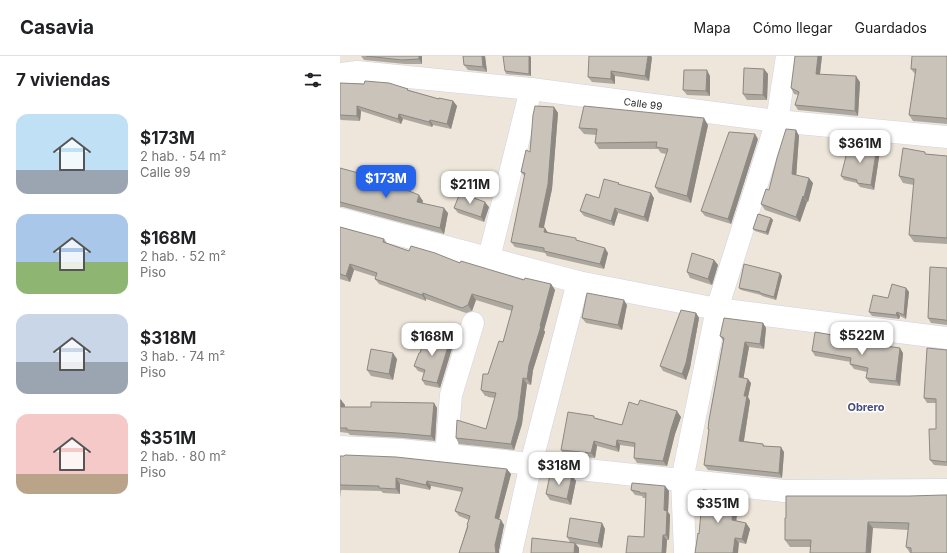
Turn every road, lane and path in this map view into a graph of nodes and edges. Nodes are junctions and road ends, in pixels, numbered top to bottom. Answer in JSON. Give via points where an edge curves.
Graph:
{"nodes":[{"id":1,"x":787,"y":56,"type":"edge"},
{"id":2,"x":340,"y":74,"type":"edge"},
{"id":3,"x":531,"y":89,"type":"junction"},
{"id":4,"x":777,"y":121,"type":"junction"},
{"id":5,"x":947,"y":137,"type":"edge"},
{"id":6,"x":340,"y":218,"type":"edge"},
{"id":7,"x":489,"y":258,"type":"junction"},
{"id":8,"x":578,"y":282,"type":"junction"},
{"id":9,"x":717,"y":309,"type":"junction"},
{"id":10,"x":473,"y":323,"type":"dead end"},
{"id":11,"x":947,"y":338,"type":"edge"},
{"id":12,"x":340,"y":447,"type":"edge"},
{"id":13,"x":446,"y":455,"type":"junction"},
{"id":14,"x":531,"y":464,"type":"junction"},
{"id":15,"x":682,"y":480,"type":"junction"},
{"id":16,"x":947,"y":490,"type":"edge"},
{"id":17,"x":511,"y":553,"type":"edge"},
{"id":18,"x":685,"y":553,"type":"edge"}],
"edges":[{"from":1,"to":4,"type":"street"},
{"from":2,"to":3,"type":"street","name":"Calle 99","via":[[357,72]]},
{"from":3,"to":4,"type":"street","name":"Calle 99"},
{"from":3,"to":7,"type":"street"},
{"from":4,"to":5,"type":"street","name":"Calle 99"},
{"from":4,"to":9,"type":"street"},
{"from":6,"to":7,"type":"street"},
{"from":7,"to":8,"type":"street"},
{"from":8,"to":9,"type":"street"},
{"from":8,"to":14,"type":"street"},
{"from":9,"to":11,"type":"street"},
{"from":9,"to":15,"type":"street"},
{"from":10,"to":13,"type":"street","via":[[451,394]]},
{"from":12,"to":13,"type":"street"},
{"from":13,"to":14,"type":"street"},
{"from":14,"to":15,"type":"street"},
{"from":14,"to":17,"type":"street"},
{"from":15,"to":16,"type":"street","via":[[784,491]]},
{"from":15,"to":18,"type":"street"}]}
